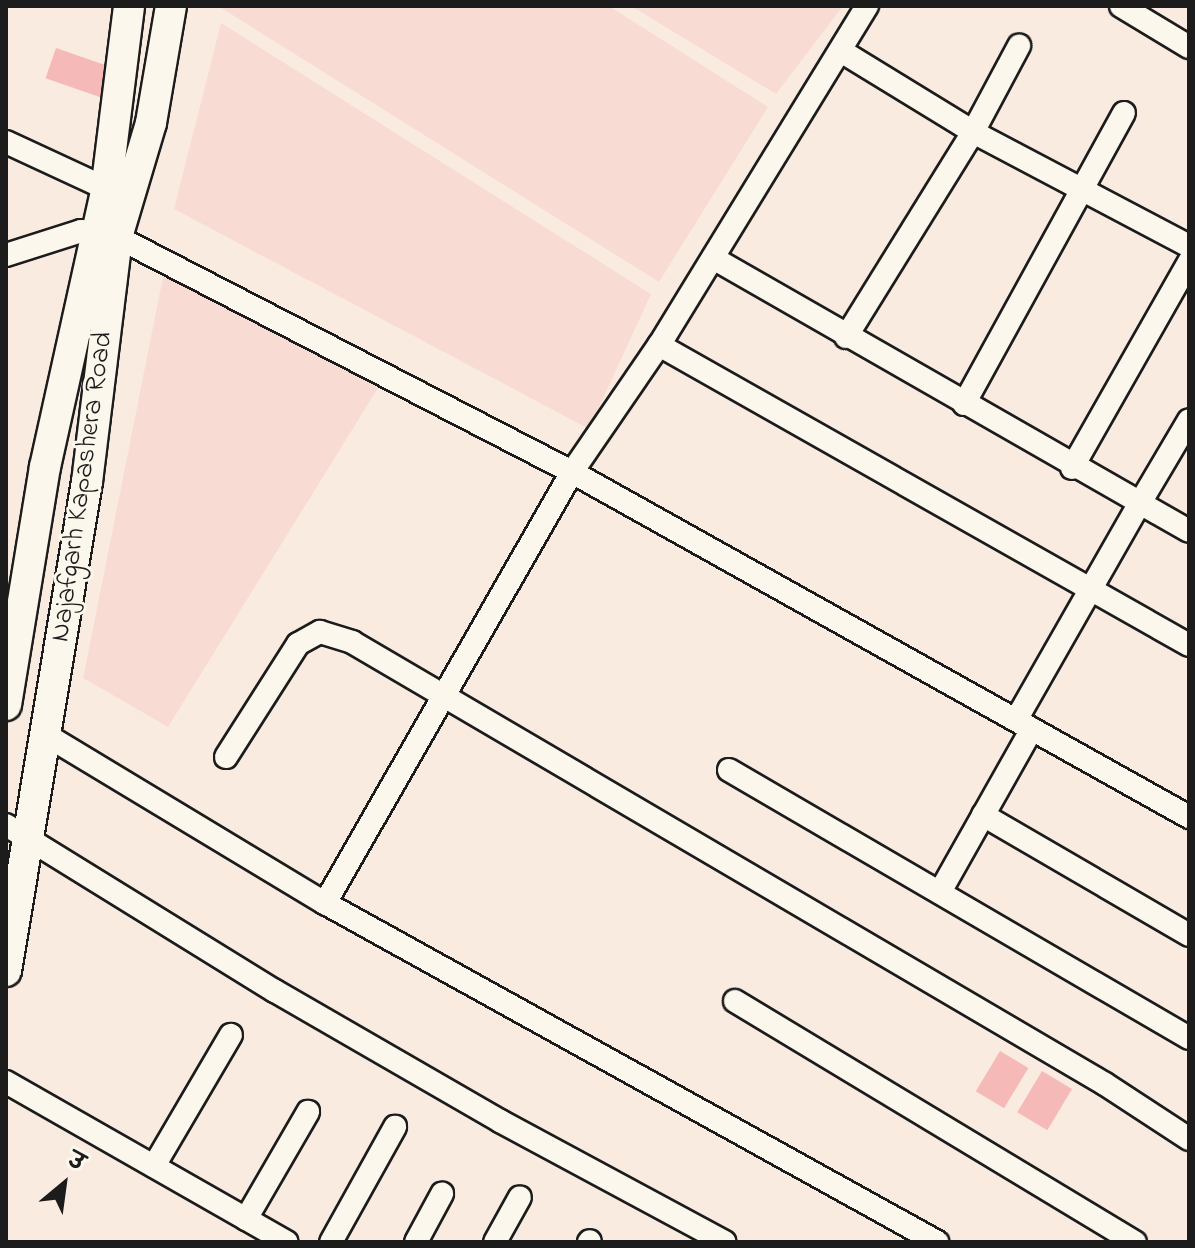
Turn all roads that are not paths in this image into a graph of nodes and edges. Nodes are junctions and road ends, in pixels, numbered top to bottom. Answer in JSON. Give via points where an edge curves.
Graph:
{"nodes":[{"id":1,"x":129,"y":6,"type":"edge"},
{"id":2,"x":171,"y":6,"type":"edge"},
{"id":3,"x":867,"y":6,"type":"edge"},
{"id":4,"x":1121,"y":6,"type":"edge"},
{"id":5,"x":1019,"y":46,"type":"dead end"},
{"id":6,"x":1189,"y":47,"type":"edge"},
{"id":7,"x":841,"y":51,"type":"junction"},
{"id":8,"x":1124,"y":113,"type":"dead end"},
{"id":9,"x":973,"y":132,"type":"junction"},
{"id":10,"x":6,"y":142,"type":"edge"},
{"id":11,"x":1080,"y":189,"type":"junction"},
{"id":12,"x":117,"y":194,"type":"junction"},
{"id":13,"x":106,"y":235,"type":"junction"},
{"id":14,"x":1189,"y":246,"type":"edge"},
{"id":15,"x":6,"y":255,"type":"edge"},
{"id":16,"x":713,"y":258,"type":"junction"},
{"id":17,"x":1189,"y":262,"type":"edge"},
{"id":18,"x":846,"y":337,"type":"junction"},
{"id":19,"x":659,"y":345,"type":"junction"},
{"id":20,"x":964,"y":404,"type":"junction"},
{"id":21,"x":1186,"y":433,"type":"edge"},
{"id":22,"x":1072,"y":468,"type":"junction"},
{"id":23,"x":572,"y":472,"type":"junction"},
{"id":24,"x":1140,"y":503,"type":"junction"},
{"id":25,"x":1189,"y":531,"type":"edge"},
{"id":26,"x":1092,"y":590,"type":"junction"},
{"id":27,"x":1189,"y":645,"type":"edge"},
{"id":28,"x":445,"y":696,"type":"junction"},
{"id":29,"x":6,"y":705,"type":"edge"},
{"id":30,"x":1024,"y":725,"type":"junction"},
{"id":31,"x":46,"y":735,"type":"junction"},
{"id":32,"x":226,"y":757,"type":"dead end"},
{"id":33,"x":729,"y":770,"type":"dead end"},
{"id":34,"x":983,"y":815,"type":"junction"},
{"id":35,"x":1189,"y":817,"type":"edge"},
{"id":36,"x":17,"y":832,"type":"edge"},
{"id":37,"x":940,"y":892,"type":"junction"},
{"id":38,"x":325,"y":903,"type":"junction"},
{"id":39,"x":1189,"y":935,"type":"edge"},
{"id":40,"x":6,"y":971,"type":"edge"},
{"id":41,"x":735,"y":1001,"type":"dead end"},
{"id":42,"x":231,"y":1035,"type":"dead end"},
{"id":43,"x":1189,"y":1038,"type":"edge"},
{"id":44,"x":6,"y":1082,"type":"edge"},
{"id":45,"x":308,"y":1112,"type":"dead end"},
{"id":46,"x":395,"y":1127,"type":"dead end"},
{"id":47,"x":1189,"y":1139,"type":"edge"},
{"id":48,"x":154,"y":1166,"type":"junction"},
{"id":49,"x":442,"y":1194,"type":"dead end"},
{"id":50,"x":520,"y":1197,"type":"dead end"},
{"id":51,"x":246,"y":1219,"type":"junction"},
{"id":52,"x":287,"y":1242,"type":"edge"},
{"id":53,"x":331,"y":1242,"type":"edge"},
{"id":54,"x":416,"y":1242,"type":"edge"},
{"id":55,"x":495,"y":1242,"type":"edge"},
{"id":56,"x":725,"y":1242,"type":"edge"},
{"id":57,"x":937,"y":1242,"type":"edge"},
{"id":58,"x":1135,"y":1242,"type":"edge"}],
"edges":[{"from":1,"to":12,"type":"main road","name":"Najafgarh Kapashera Road","via":[[112,108]]},
{"from":2,"to":12,"type":"main road","name":"Najafgarh Kapashera Road","via":[[151,123]]},
{"from":3,"to":7,"type":"street"},
{"from":4,"to":6,"type":"street"},
{"from":5,"to":9,"type":"street"},
{"from":7,"to":9,"type":"street"},
{"from":7,"to":16,"type":"street"},
{"from":8,"to":11,"type":"street"},
{"from":9,"to":11,"type":"street"},
{"from":9,"to":18,"type":"street"},
{"from":10,"to":12,"type":"street"},
{"from":11,"to":14,"type":"street"},
{"from":11,"to":20,"type":"street"},
{"from":12,"to":13,"type":"main road","name":"Najafgarh Kapashera Road"},
{"from":13,"to":15,"type":"street","via":[[81,231]]},
{"from":13,"to":23,"type":"street"},
{"from":13,"to":29,"type":"main road","name":"Najafgarh Kapashera Road","via":[[45,467]]},
{"from":13,"to":31,"type":"main road","name":"Najafgarh Kapashera Road","via":[[87,482]]},
{"from":16,"to":18,"type":"street"},
{"from":16,"to":19,"type":"street"},
{"from":17,"to":22,"type":"street"},
{"from":18,"to":20,"type":"street"},
{"from":19,"to":23,"type":"street"},
{"from":19,"to":26,"type":"street"},
{"from":20,"to":22,"type":"street"},
{"from":21,"to":24,"type":"street"},
{"from":22,"to":24,"type":"street"},
{"from":23,"to":28,"type":"street"},
{"from":23,"to":30,"type":"street"},
{"from":24,"to":25,"type":"street"},
{"from":24,"to":26,"type":"street"},
{"from":26,"to":27,"type":"street"},
{"from":26,"to":30,"type":"street"},
{"from":28,"to":32,"type":"street","via":[[352,642],[320,632],[298,644]]},
{"from":28,"to":38,"type":"street"},
{"from":28,"to":47,"type":"street","via":[[1105,1084]]},
{"from":30,"to":34,"type":"street"},
{"from":30,"to":35,"type":"street"},
{"from":31,"to":36,"type":"main road","name":"Najafgarh Kapashera Road"},
{"from":31,"to":38,"type":"street"},
{"from":33,"to":37,"type":"street"},
{"from":34,"to":37,"type":"street"},
{"from":34,"to":39,"type":"street"},
{"from":36,"to":40,"type":"main road","name":"Najafgarh Kapashera Road"},
{"from":36,"to":56,"type":"street","via":[[394,1060]]},
{"from":37,"to":43,"type":"street"},
{"from":38,"to":57,"type":"street"},
{"from":41,"to":58,"type":"street"},
{"from":42,"to":48,"type":"street"},
{"from":44,"to":48,"type":"street"},
{"from":45,"to":51,"type":"street"},
{"from":46,"to":53,"type":"street"},
{"from":48,"to":51,"type":"street"},
{"from":49,"to":54,"type":"street"},
{"from":50,"to":55,"type":"street"},
{"from":51,"to":52,"type":"street"}]}
